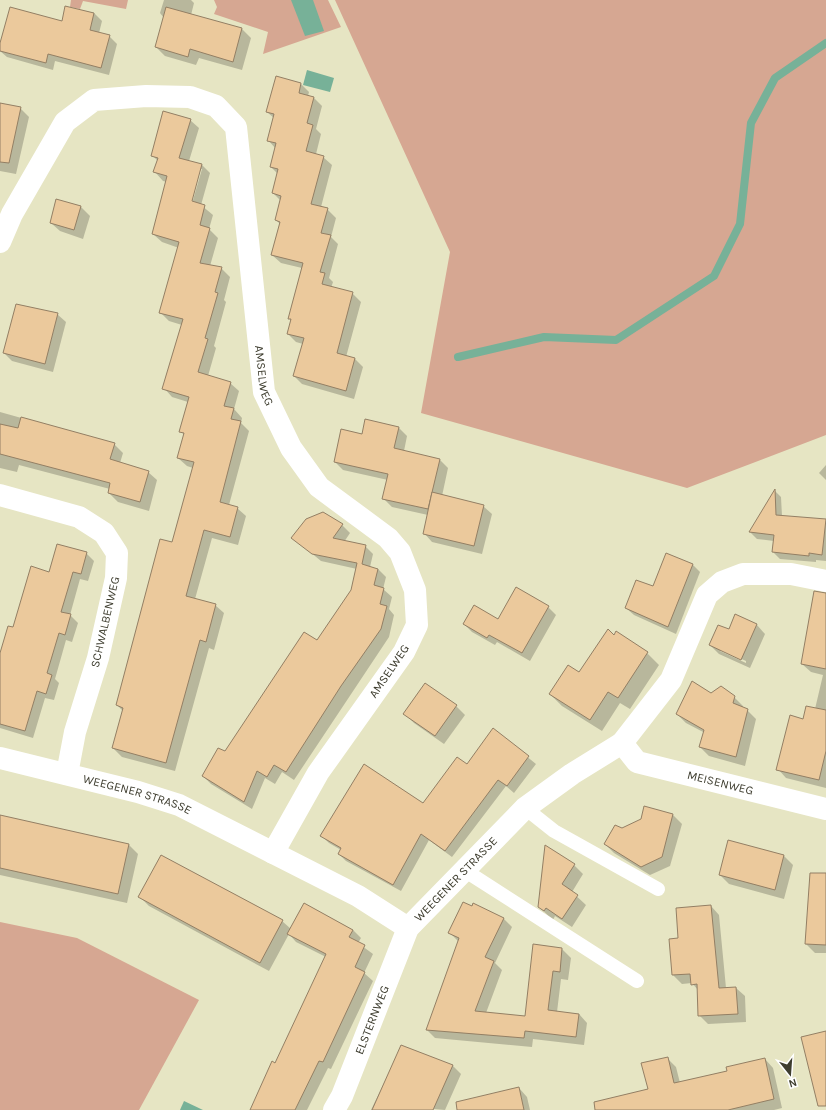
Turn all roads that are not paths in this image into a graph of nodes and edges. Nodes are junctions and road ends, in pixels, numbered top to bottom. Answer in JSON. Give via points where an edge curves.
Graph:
{"nodes":[{"id":1,"x":0,"y":242,"type":"edge"},
{"id":2,"x":0,"y":495,"type":"edge"},
{"id":3,"x":826,"y":581,"type":"edge"},
{"id":4,"x":622,"y":743,"type":"junction"},
{"id":5,"x":0,"y":758,"type":"edge"},
{"id":6,"x":67,"y":774,"type":"junction"},
{"id":7,"x":525,"y":808,"type":"junction"},
{"id":8,"x":826,"y":809,"type":"edge"},
{"id":9,"x":273,"y":853,"type":"junction"},
{"id":10,"x":464,"y":870,"type":"junction"},
{"id":11,"x":658,"y":889,"type":"dead end"},
{"id":12,"x":408,"y":928,"type":"junction"},
{"id":13,"x":636,"y":980,"type":"dead end"},
{"id":14,"x":334,"y":1110,"type":"edge"}],
"edges":[{"from":1,"to":9,"type":"street","name":"AMSELWEG","via":[[12,214],[65,122],[94,100],[146,96],[190,97],[216,106],[236,127],[264,392],[291,448],[319,487],[388,538],[400,552],[415,590],[416,625],[404,652],[318,773]]},
{"from":2,"to":6,"type":"street","name":"SCHWALBENWEG","via":[[79,517],[104,533],[117,553],[116,578],[98,658],[75,732]]},
{"from":3,"to":4,"type":"street","name":"WEEGENER STRASSE","via":[[791,574],[743,574],[722,582],[707,595],[671,680]]},
{"from":4,"to":7,"type":"street","name":"WEEGENER STRASSE","via":[[572,774]]},
{"from":4,"to":8,"type":"street","name":"MEISENWEG","via":[[637,762]]},
{"from":5,"to":6,"type":"street","name":"WEEGENER STRASSE"},
{"from":6,"to":9,"type":"street","name":"WEEGENER STRASSE","via":[[180,805]]},
{"from":7,"to":10,"type":"street","name":"WEEGENER STRASSE"},
{"from":7,"to":11,"type":"lane","via":[[554,831]]},
{"from":9,"to":12,"type":"street","name":"WEEGENER STRASSE","via":[[358,896]]},
{"from":10,"to":12,"type":"street","name":"WEEGENER STRASSE"},
{"from":10,"to":13,"type":"lane"},
{"from":12,"to":14,"type":"street","name":"ELSTERNWEG","via":[[342,1096]]}]}
